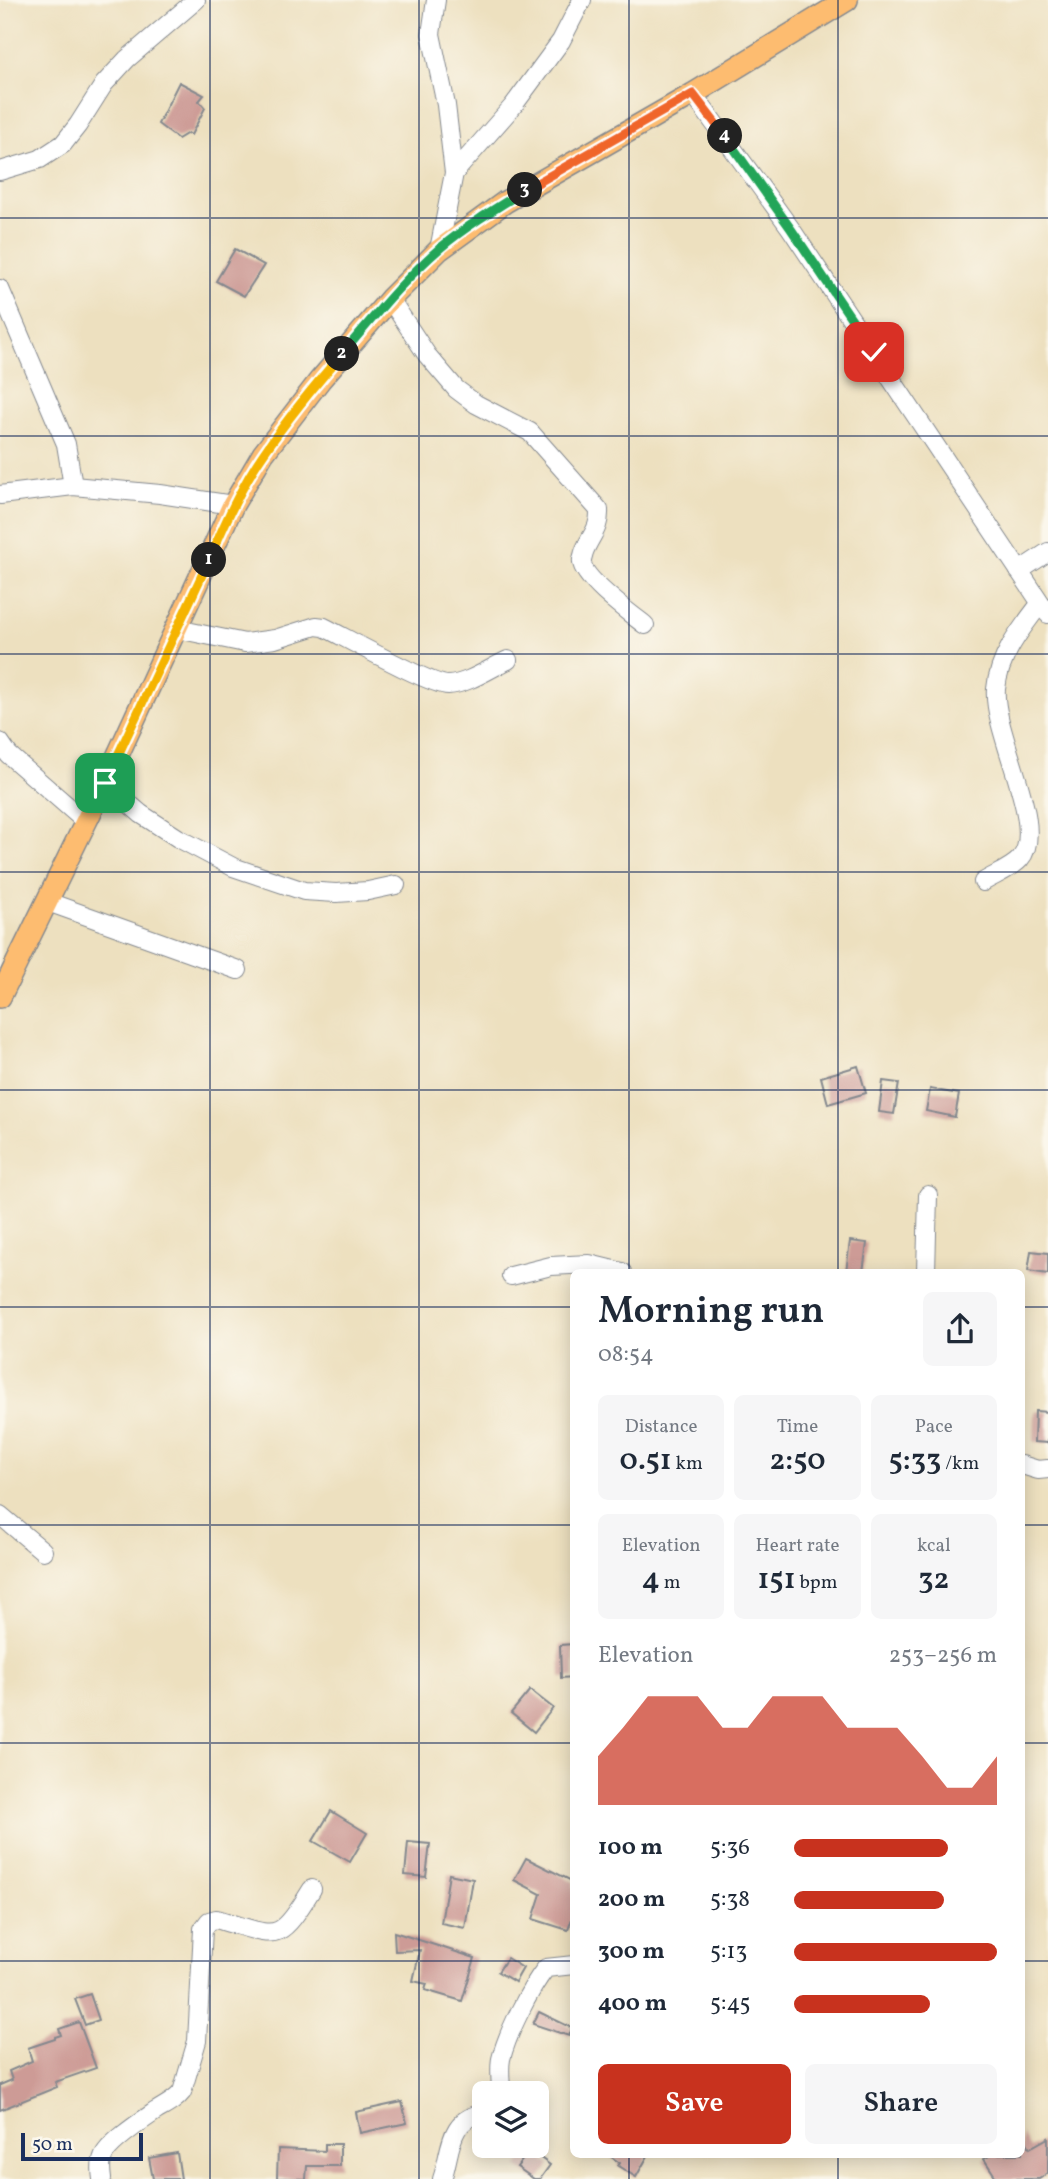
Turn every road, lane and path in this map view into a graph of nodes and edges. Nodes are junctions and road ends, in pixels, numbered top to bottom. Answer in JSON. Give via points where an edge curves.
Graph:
{"nodes":[{"id":1,"x":195,"y":0,"type":"edge"},
{"id":2,"x":436,"y":0,"type":"edge"},
{"id":3,"x":583,"y":0,"type":"edge"},
{"id":4,"x":846,"y":0,"type":"edge"},
{"id":5,"x":693,"y":94,"type":"junction"},
{"id":6,"x":0,"y":171,"type":"edge"},
{"id":7,"x":454,"y":173,"type":"junction"},
{"id":8,"x":439,"y":250,"type":"junction"},
{"id":9,"x":0,"y":289,"type":"edge"},
{"id":10,"x":390,"y":299,"type":"junction"},
{"id":11,"x":73,"y":486,"type":"junction"},
{"id":12,"x":0,"y":495,"type":"edge"},
{"id":13,"x":233,"y":505,"type":"junction"},
{"id":14,"x":1048,"y":552,"type":"edge"},
{"id":15,"x":1018,"y":571,"type":"junction"},
{"id":16,"x":1044,"y":609,"type":"edge"},
{"id":17,"x":645,"y":625,"type":"dead end"},
{"id":18,"x":177,"y":629,"type":"junction"},
{"id":19,"x":508,"y":660,"type":"dead end"},
{"id":20,"x":0,"y":742,"type":"edge"},
{"id":21,"x":105,"y":783,"type":"junction"},
{"id":22,"x":86,"y":822,"type":"junction"},
{"id":23,"x":983,"y":882,"type":"dead end"},
{"id":24,"x":396,"y":885,"type":"dead end"},
{"id":25,"x":48,"y":902,"type":"junction"},
{"id":26,"x":238,"y":970,"type":"dead end"},
{"id":27,"x":0,"y":997,"type":"edge"},
{"id":28,"x":928,"y":1195,"type":"dead end"},
{"id":29,"x":610,"y":1269,"type":"edge"},
{"id":30,"x":926,"y":1269,"type":"edge"},
{"id":31,"x":511,"y":1276,"type":"dead end"},
{"id":32,"x":1025,"y":1466,"type":"edge"},
{"id":33,"x":1048,"y":1469,"type":"edge"},
{"id":34,"x":0,"y":1515,"type":"edge"},
{"id":35,"x":43,"y":1551,"type":"dead end"},
{"id":36,"x":312,"y":1889,"type":"dead end"},
{"id":37,"x":570,"y":1965,"type":"edge"},
{"id":38,"x":501,"y":2081,"type":"edge"},
{"id":39,"x":472,"y":2116,"type":"edge"},
{"id":40,"x":102,"y":2179,"type":"edge"},
{"id":41,"x":442,"y":2179,"type":"edge"}],
"edges":[{"from":1,"to":6,"type":"street","via":[[104,84],[63,144],[40,159]]},
{"from":2,"to":7,"type":"street","via":[[430,34],[446,105]]},
{"from":3,"to":7,"type":"street","via":[[561,41],[513,106]]},
{"from":4,"to":5,"type":"main road"},
{"from":5,"to":8,"type":"main road","via":[[505,202]]},
{"from":5,"to":15,"type":"street","via":[[791,229]]},
{"from":7,"to":8,"type":"street"},
{"from":8,"to":10,"type":"main road"},
{"from":9,"to":11,"type":"street","via":[[66,444]]},
{"from":10,"to":13,"type":"main road","via":[[263,454]]},
{"from":10,"to":17,"type":"street","via":[[456,389],[530,432],[599,510],[600,522],[581,562],[598,587]]},
{"from":11,"to":12,"type":"street"},
{"from":11,"to":13,"type":"street"},
{"from":13,"to":18,"type":"main road"},
{"from":14,"to":15,"type":"street"},
{"from":15,"to":16,"type":"street"},
{"from":16,"to":23,"type":"street","via":[[1019,632],[1002,664],[996,690],[1030,832],[1026,850],[1018,861]]},
{"from":18,"to":19,"type":"street","via":[[244,643],[324,627],[449,685]]},
{"from":18,"to":21,"type":"main road"},
{"from":20,"to":22,"type":"street"},
{"from":21,"to":22,"type":"main road"},
{"from":21,"to":24,"type":"street","via":[[141,814],[233,867],[304,891],[368,891]]},
{"from":22,"to":25,"type":"main road"},
{"from":25,"to":26,"type":"street"},
{"from":25,"to":27,"type":"main road"},
{"from":28,"to":30,"type":"street"},
{"from":29,"to":31,"type":"street","via":[[589,1264],[551,1266]]},
{"from":32,"to":33,"type":"street"},
{"from":34,"to":35,"type":"street"},
{"from":36,"to":40,"type":"street","via":[[289,1926],[275,1934],[216,1919],[203,1929],[197,2041],[182,2092],[109,2147],[103,2156]]},
{"from":37,"to":38,"type":"street","via":[[546,1968],[538,1978],[501,2061]]},
{"from":39,"to":41,"type":"street","via":[[457,2127]]}]}
